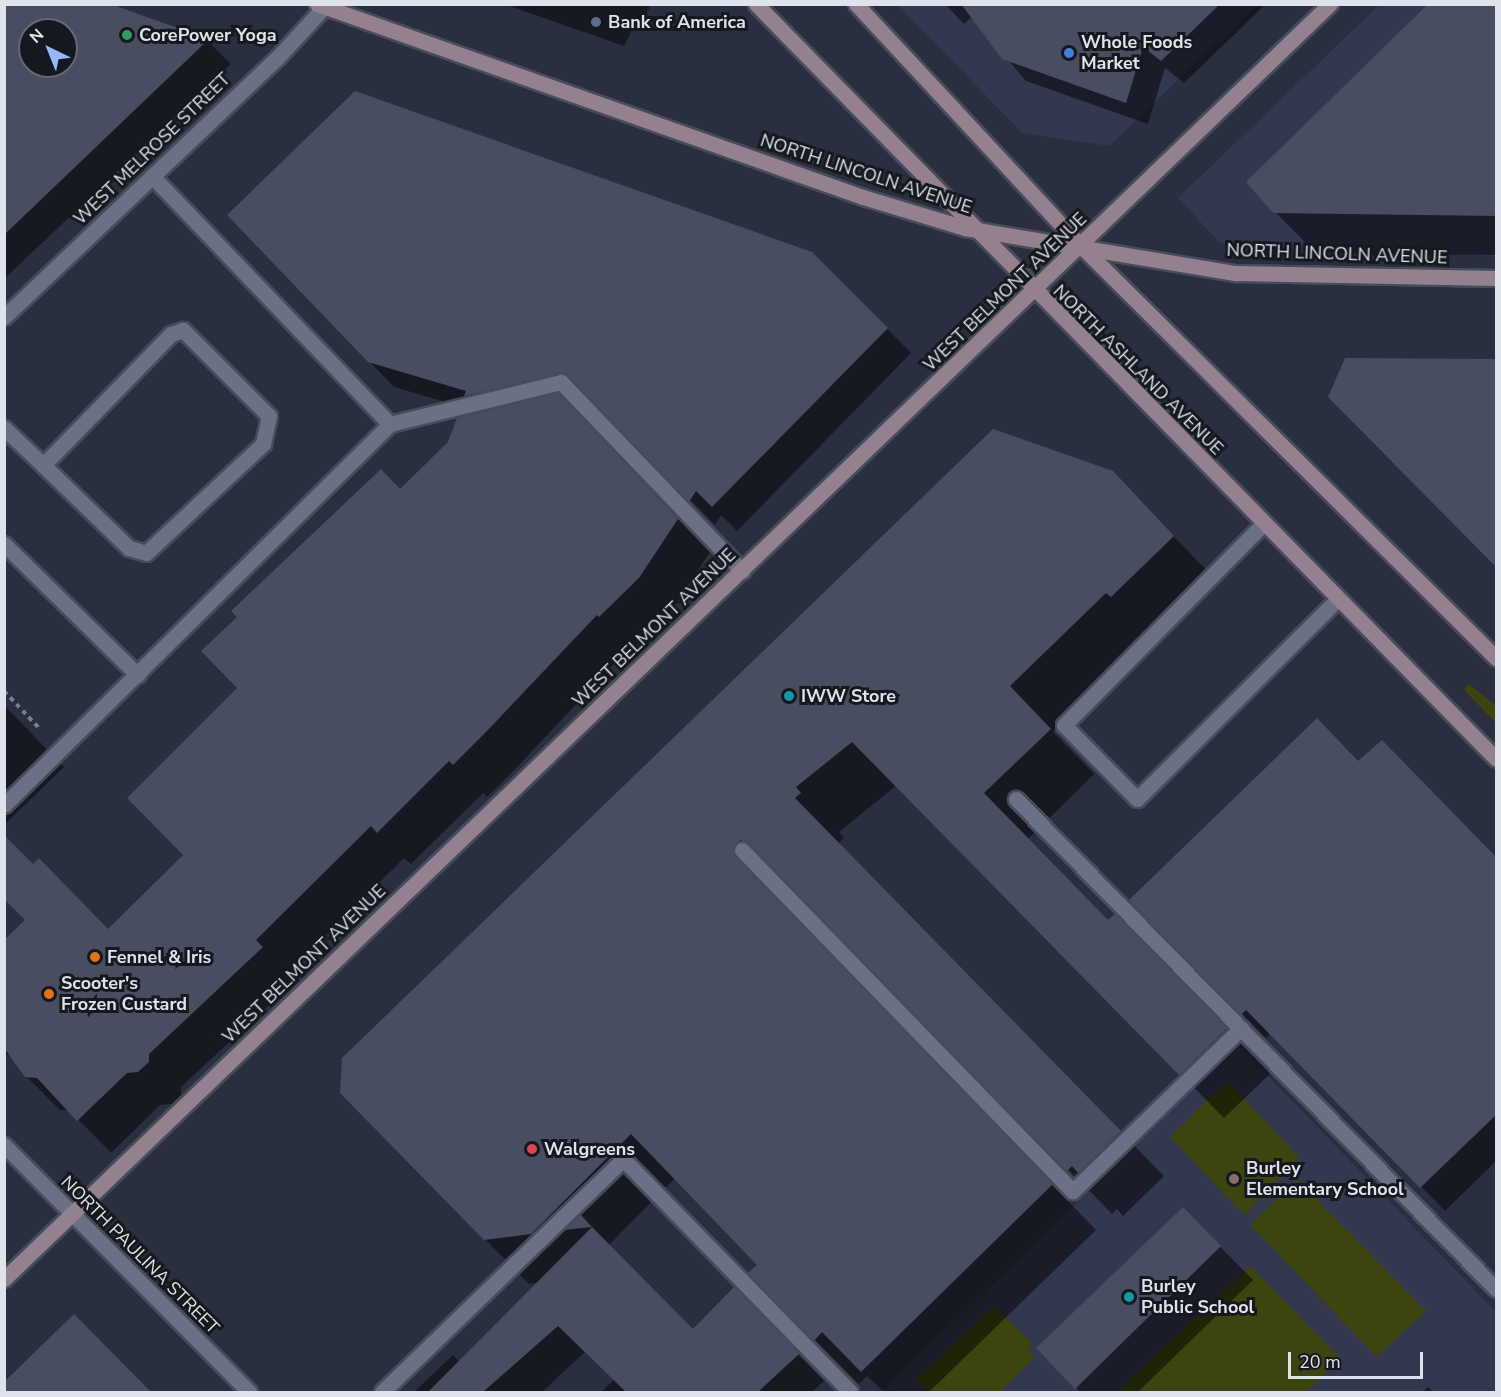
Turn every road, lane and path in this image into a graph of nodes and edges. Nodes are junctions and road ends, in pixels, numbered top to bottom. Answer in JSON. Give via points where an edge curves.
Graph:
{"nodes":[{"id":1,"x":756,"y":4,"type":"edge"},
{"id":2,"x":856,"y":4,"type":"edge"},
{"id":3,"x":1330,"y":4,"type":"edge"},
{"id":4,"x":321,"y":6,"type":"edge"},
{"id":5,"x":152,"y":176,"type":"junction"},
{"id":6,"x":975,"y":230,"type":"junction"},
{"id":7,"x":1081,"y":246,"type":"junction"},
{"id":8,"x":1497,"y":278,"type":"edge"},
{"id":9,"x":1034,"y":292,"type":"junction"},
{"id":10,"x":7,"y":310,"type":"edge"},
{"id":11,"x":390,"y":424,"type":"junction"},
{"id":12,"x":4,"y":428,"type":"edge"},
{"id":13,"x":43,"y":465,"type":"junction"},
{"id":14,"x":1263,"y":524,"type":"junction"},
{"id":15,"x":4,"y":544,"type":"edge"},
{"id":16,"x":742,"y":571,"type":"junction"},
{"id":17,"x":1338,"y":599,"type":"junction"},
{"id":18,"x":1497,"y":658,"type":"edge"},
{"id":19,"x":138,"y":675,"type":"junction"},
{"id":20,"x":4,"y":691,"type":"edge"},
{"id":21,"x":40,"y":728,"type":"dead end"},
{"id":22,"x":1497,"y":759,"type":"edge"},
{"id":23,"x":1016,"y":799,"type":"dead end"},
{"id":24,"x":4,"y":805,"type":"edge"},
{"id":25,"x":742,"y":850,"type":"dead end"},
{"id":26,"x":1241,"y":1028,"type":"junction"},
{"id":27,"x":4,"y":1145,"type":"edge"},
{"id":28,"x":72,"y":1214,"type":"junction"},
{"id":29,"x":4,"y":1279,"type":"edge"},
{"id":30,"x":1497,"y":1289,"type":"edge"},
{"id":31,"x":249,"y":1392,"type":"edge"},
{"id":32,"x":382,"y":1392,"type":"edge"},
{"id":33,"x":850,"y":1392,"type":"edge"}],
"edges":[{"from":1,"to":6,"type":"main road","name":"NORTH ASHLAND AVENUE"},
{"from":2,"to":7,"type":"main road"},
{"from":3,"to":7,"type":"main road","name":"WEST BELMONT AVENUE"},
{"from":4,"to":5,"type":"street","name":"WEST MELROSE STREET"},
{"from":4,"to":6,"type":"main road","name":"NORTH LINCOLN AVENUE","via":[[863,197]]},
{"from":5,"to":10,"type":"street","name":"WEST MELROSE STREET"},
{"from":5,"to":11,"type":"street"},
{"from":6,"to":7,"type":"main road","name":"NORTH LINCOLN AVENUE"},
{"from":6,"to":9,"type":"main road","name":"NORTH ASHLAND AVENUE"},
{"from":7,"to":8,"type":"main road","name":"NORTH LINCOLN AVENUE","via":[[1235,273]]},
{"from":7,"to":9,"type":"main road","name":"WEST BELMONT AVENUE"},
{"from":7,"to":18,"type":"main road"},
{"from":9,"to":14,"type":"main road","name":"NORTH ASHLAND AVENUE"},
{"from":9,"to":16,"type":"main road","name":"WEST BELMONT AVENUE"},
{"from":11,"to":16,"type":"street","via":[[561,382]]},
{"from":11,"to":19,"type":"street"},
{"from":12,"to":13,"type":"street"},
{"from":13,"to":13,"type":"street","via":[[129,548],[146,554],[263,444],[269,416],[183,330],[171,334]]},
{"from":14,"to":17,"type":"main road","name":"NORTH ASHLAND AVENUE"},
{"from":14,"to":17,"type":"street","via":[[1064,725],[1137,799]]},
{"from":15,"to":19,"type":"street"},
{"from":16,"to":28,"type":"main road","name":"WEST BELMONT AVENUE"},
{"from":17,"to":22,"type":"main road","name":"NORTH ASHLAND AVENUE"},
{"from":19,"to":24,"type":"street"},
{"from":20,"to":21,"type":"path"},
{"from":23,"to":26,"type":"street"},
{"from":25,"to":26,"type":"street","via":[[1073,1191]]},
{"from":26,"to":30,"type":"street"},
{"from":27,"to":28,"type":"street","name":"NORTH PAULINA STREET"},
{"from":28,"to":29,"type":"main road","name":"WEST BELMONT AVENUE"},
{"from":28,"to":31,"type":"street","name":"NORTH PAULINA STREET"},
{"from":32,"to":33,"type":"street","via":[[623,1159]]}]}
